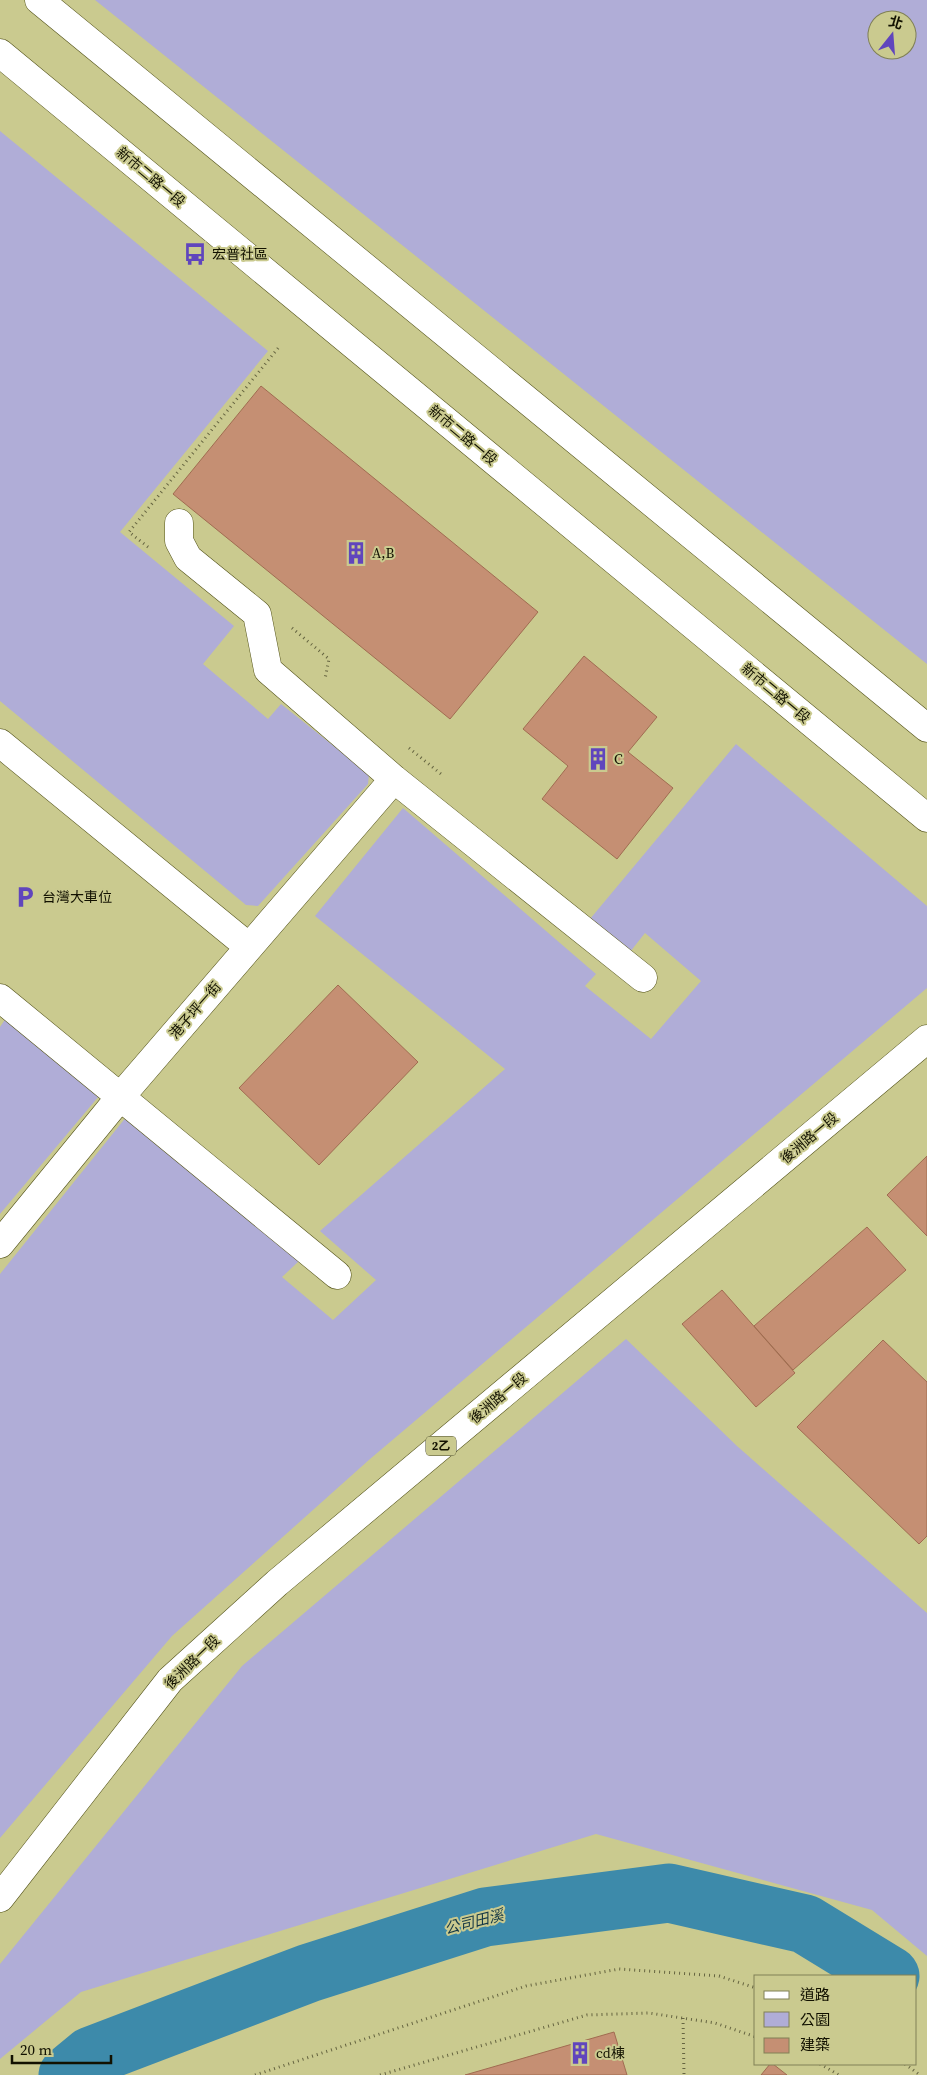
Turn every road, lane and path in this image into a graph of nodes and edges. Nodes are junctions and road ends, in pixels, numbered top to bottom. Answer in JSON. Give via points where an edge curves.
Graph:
{"nodes":[{"id":1,"x":39,"y":0,"type":"edge"},
{"id":2,"x":0,"y":53,"type":"edge"},
{"id":3,"x":279,"y":347,"type":"dead end"},
{"id":4,"x":179,"y":523,"type":"dead end"},
{"id":5,"x":152,"y":550,"type":"dead end"},
{"id":6,"x":287,"y":624,"type":"dead end"},
{"id":7,"x":325,"y":680,"type":"dead end"},
{"id":8,"x":927,"y":728,"type":"edge"},
{"id":9,"x":0,"y":743,"type":"edge"},
{"id":10,"x":402,"y":743,"type":"dead end"},
{"id":11,"x":394,"y":779,"type":"junction"},
{"id":12,"x":449,"y":780,"type":"dead end"},
{"id":13,"x":927,"y":818,"type":"edge"},
{"id":14,"x":249,"y":947,"type":"junction"},
{"id":15,"x":643,"y":978,"type":"dead end"},
{"id":16,"x":0,"y":998,"type":"edge"},
{"id":17,"x":927,"y":1039,"type":"edge"},
{"id":18,"x":121,"y":1096,"type":"junction"},
{"id":19,"x":0,"y":1244,"type":"edge"},
{"id":20,"x":337,"y":1275,"type":"dead end"},
{"id":21,"x":0,"y":1898,"type":"edge"},
{"id":22,"x":754,"y":1987,"type":"edge"},
{"id":23,"x":683,"y":2018,"type":"junction"},
{"id":24,"x":754,"y":2036,"type":"edge"},
{"id":25,"x":822,"y":2065,"type":"edge"},
{"id":26,"x":905,"y":2065,"type":"edge"},
{"id":27,"x":255,"y":2075,"type":"edge"},
{"id":28,"x":380,"y":2075,"type":"edge"},
{"id":29,"x":684,"y":2075,"type":"edge"},
{"id":30,"x":839,"y":2075,"type":"edge"},
{"id":31,"x":920,"y":2075,"type":"edge"}],
"edges":[{"from":1,"to":8,"type":"street"},
{"from":2,"to":13,"type":"street","name":"新市二路一段"},
{"from":3,"to":5,"type":"path","via":[[129,532]]},
{"from":4,"to":11,"type":"street","via":[[179,541],[188,558],[257,614],[268,670]]},
{"from":6,"to":7,"type":"path","via":[[329,659]]},
{"from":9,"to":14,"type":"street"},
{"from":10,"to":12,"type":"path"},
{"from":11,"to":14,"type":"street","name":"港子坪一街"},
{"from":11,"to":15,"type":"street"},
{"from":14,"to":18,"type":"street","name":"港子坪一街"},
{"from":16,"to":18,"type":"street"},
{"from":17,"to":21,"type":"street","name":"後洲路一段","number":"2乙","via":[[277,1583],[170,1680]]},
{"from":18,"to":19,"type":"street","name":"港子坪一街"},
{"from":18,"to":20,"type":"street"},
{"from":22,"to":27,"type":"path","via":[[719,1976],[619,1969],[526,1986]]},
{"from":23,"to":24,"type":"path","via":[[715,2023]]},
{"from":23,"to":28,"type":"path","via":[[649,2013],[587,2015]]},
{"from":23,"to":29,"type":"path"},
{"from":25,"to":30,"type":"path"},
{"from":26,"to":31,"type":"path"}]}
